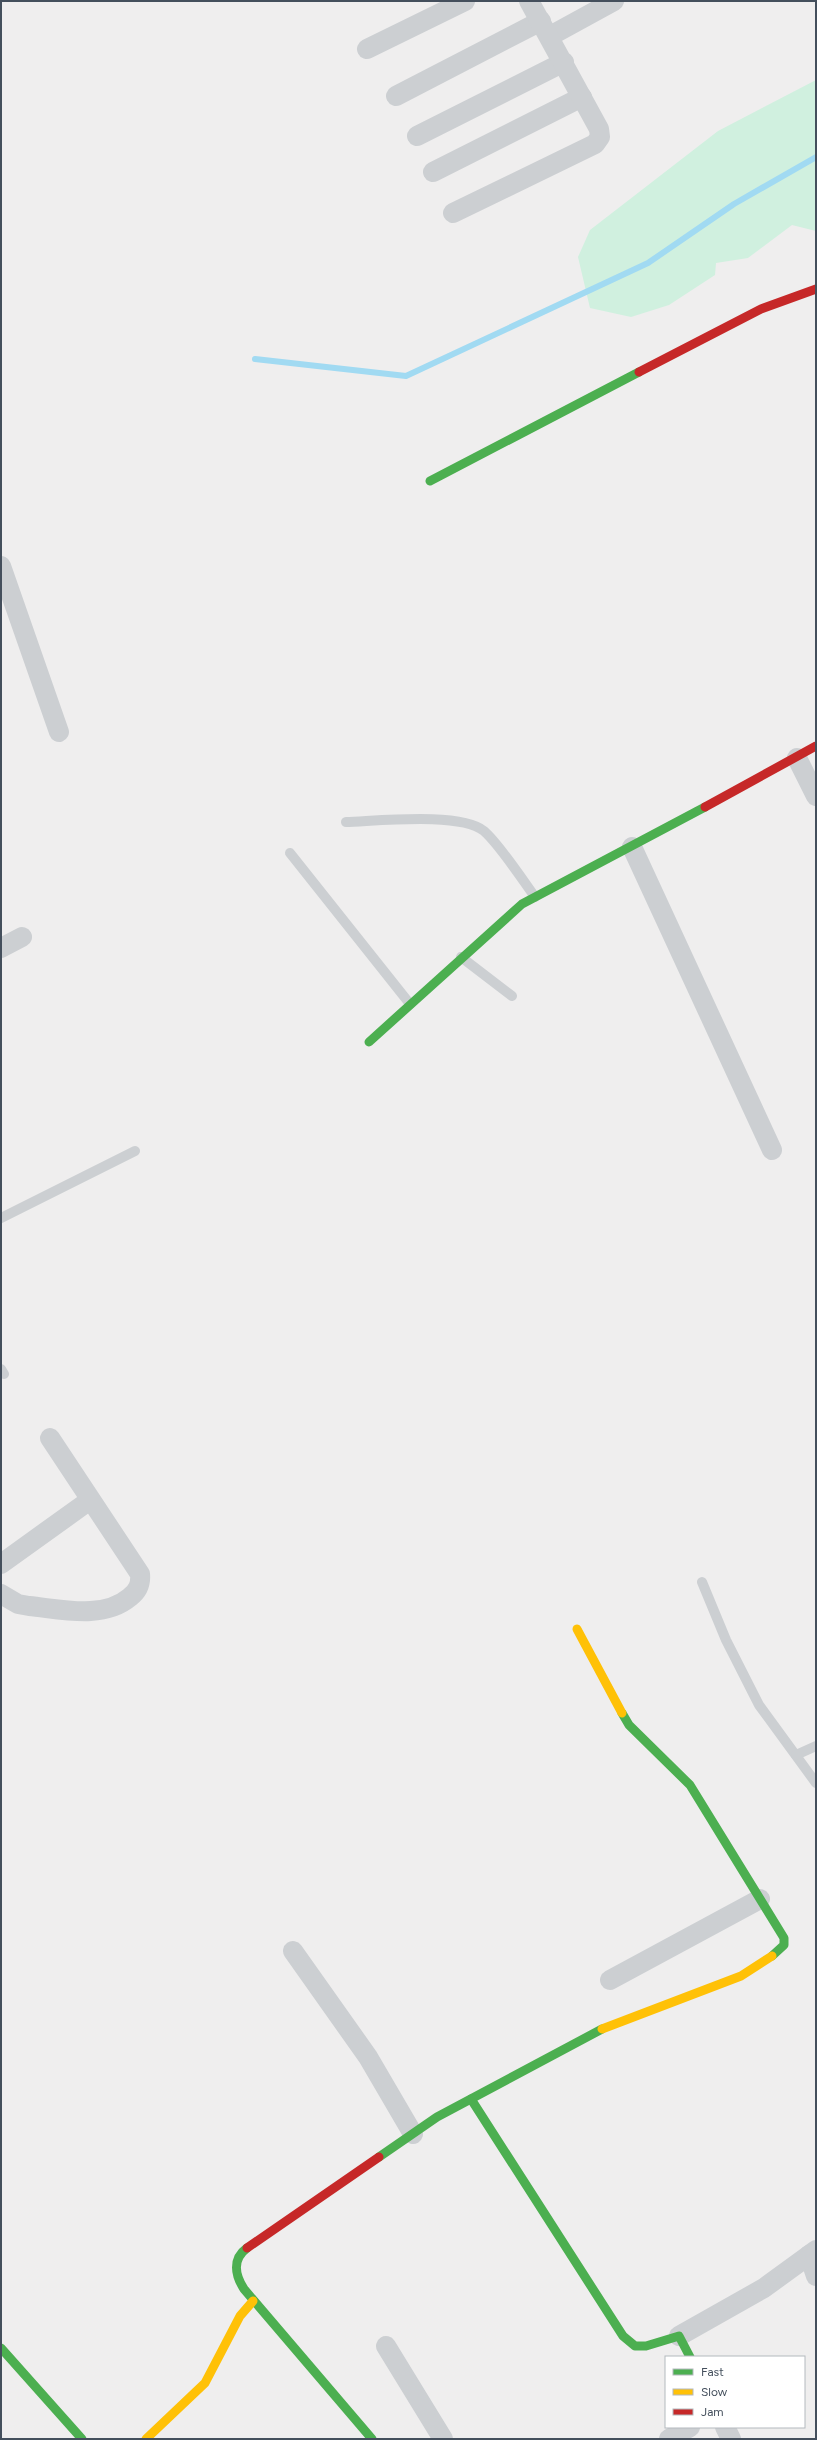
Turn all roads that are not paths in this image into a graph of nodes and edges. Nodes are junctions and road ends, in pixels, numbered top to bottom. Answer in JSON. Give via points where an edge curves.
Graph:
{"nodes":[{"id":1,"x":466,"y":1,"type":"edge"},
{"id":2,"x":529,"y":1,"type":"edge"},
{"id":3,"x":614,"y":1,"type":"edge"},
{"id":4,"x":546,"y":29,"type":"junction"},
{"id":5,"x":367,"y":48,"type":"dead end"},
{"id":6,"x":564,"y":62,"type":"junction"},
{"id":7,"x":396,"y":96,"type":"dead end"},
{"id":8,"x":582,"y":97,"type":"junction"},
{"id":9,"x":417,"y":136,"type":"dead end"},
{"id":10,"x":433,"y":172,"type":"dead end"},
{"id":11,"x":453,"y":213,"type":"dead end"},
{"id":12,"x":816,"y":289,"type":"edge"},
{"id":13,"x":430,"y":481,"type":"dead end"},
{"id":14,"x":1,"y":566,"type":"edge"},
{"id":15,"x":59,"y":732,"type":"dead end"},
{"id":16,"x":816,"y":746,"type":"edge"},
{"id":17,"x":797,"y":758,"type":"junction"},
{"id":18,"x":816,"y":796,"type":"edge"},
{"id":19,"x":346,"y":822,"type":"dead end"},
{"id":20,"x":632,"y":847,"type":"junction"},
{"id":21,"x":290,"y":853,"type":"dead end"},
{"id":22,"x":535,"y":896,"type":"junction"},
{"id":23,"x":22,"y":937,"type":"dead end"},
{"id":24,"x":1,"y":948,"type":"edge"},
{"id":25,"x":461,"y":957,"type":"junction"},
{"id":26,"x":512,"y":996,"type":"dead end"},
{"id":27,"x":410,"y":1004,"type":"junction"},
{"id":28,"x":368,"y":1042,"type":"dead end"},
{"id":29,"x":772,"y":1150,"type":"dead end"},
{"id":30,"x":135,"y":1151,"type":"dead end"},
{"id":31,"x":1,"y":1218,"type":"edge"},
{"id":32,"x":50,"y":1438,"type":"dead end"},
{"id":33,"x":90,"y":1500,"type":"junction"},
{"id":34,"x":1,"y":1564,"type":"edge"},
{"id":35,"x":702,"y":1582,"type":"dead end"},
{"id":36,"x":1,"y":1594,"type":"edge"},
{"id":37,"x":577,"y":1629,"type":"dead end"},
{"id":38,"x":816,"y":1746,"type":"edge"},
{"id":39,"x":796,"y":1755,"type":"junction"},
{"id":40,"x":816,"y":1783,"type":"edge"},
{"id":41,"x":760,"y":1899,"type":"junction"},
{"id":42,"x":293,"y":1951,"type":"dead end"},
{"id":43,"x":610,"y":1980,"type":"dead end"},
{"id":44,"x":471,"y":2099,"type":"junction"},
{"id":45,"x":413,"y":2134,"type":"junction"},
{"id":46,"x":812,"y":2252,"type":"edge"},
{"id":47,"x":816,"y":2276,"type":"edge"},
{"id":48,"x":253,"y":2301,"type":"junction"},
{"id":49,"x":679,"y":2336,"type":"junction"},
{"id":50,"x":386,"y":2346,"type":"dead end"},
{"id":51,"x":1,"y":2348,"type":"edge"},
{"id":52,"x":689,"y":2356,"type":"edge"},
{"id":53,"x":688,"y":2428,"type":"edge"},
{"id":54,"x":726,"y":2428,"type":"edge"},
{"id":55,"x":82,"y":2439,"type":"edge"},
{"id":56,"x":146,"y":2439,"type":"edge"},
{"id":57,"x":372,"y":2439,"type":"edge"},
{"id":58,"x":443,"y":2439,"type":"edge"},
{"id":59,"x":670,"y":2439,"type":"edge"},
{"id":60,"x":731,"y":2439,"type":"edge"}],
"edges":[{"from":1,"to":5,"type":"street"},
{"from":2,"to":4,"type":"street"},
{"from":3,"to":4,"type":"street"},
{"from":4,"to":6,"type":"street"},
{"from":4,"to":7,"type":"street"},
{"from":6,"to":8,"type":"street"},
{"from":6,"to":9,"type":"street"},
{"from":8,"to":10,"type":"street"},
{"from":8,"to":11,"type":"street","via":[[599,129],[600,138],[595,144]]},
{"from":12,"to":13,"type":"street","via":[[761,309]]},
{"from":14,"to":15,"type":"street"},
{"from":16,"to":17,"type":"street"},
{"from":17,"to":18,"type":"street"},
{"from":17,"to":20,"type":"street"},
{"from":19,"to":22,"type":"lane","via":[[451,820],[470,823],[484,832]]},
{"from":20,"to":22,"type":"street"},
{"from":20,"to":29,"type":"street"},
{"from":21,"to":27,"type":"lane"},
{"from":22,"to":25,"type":"street","via":[[509,914]]},
{"from":23,"to":24,"type":"street"},
{"from":25,"to":26,"type":"lane"},
{"from":25,"to":27,"type":"street"},
{"from":27,"to":28,"type":"street"},
{"from":30,"to":31,"type":"lane"},
{"from":32,"to":33,"type":"street"},
{"from":33,"to":34,"type":"street"},
{"from":33,"to":36,"type":"street","via":[[140,1574],[141,1581],[136,1592],[115,1607],[97,1611],[28,1606],[18,1604]]},
{"from":35,"to":39,"type":"lane","via":[[726,1640],[759,1705]]},
{"from":37,"to":41,"type":"street","via":[[629,1725],[690,1784]]},
{"from":38,"to":39,"type":"lane"},
{"from":39,"to":40,"type":"lane"},
{"from":41,"to":43,"type":"street"},
{"from":41,"to":44,"type":"street","via":[[784,1938],[784,1945],[779,1952],[741,1976],[600,2030]]},
{"from":42,"to":45,"type":"street","via":[[368,2057]]},
{"from":44,"to":45,"type":"street","via":[[437,2117]]},
{"from":44,"to":49,"type":"street","via":[[623,2336],[635,2346],[641,2346]]},
{"from":45,"to":48,"type":"street","via":[[244,2250],[236,2261],[235,2277]]},
{"from":46,"to":47,"type":"street"},
{"from":46,"to":49,"type":"street","via":[[764,2288]]},
{"from":48,"to":56,"type":"street","via":[[240,2316],[204,2383]]},
{"from":48,"to":57,"type":"street"},
{"from":49,"to":52,"type":"street"},
{"from":50,"to":58,"type":"street"},
{"from":51,"to":55,"type":"street"},
{"from":53,"to":59,"type":"street"},
{"from":54,"to":60,"type":"street"}]}
